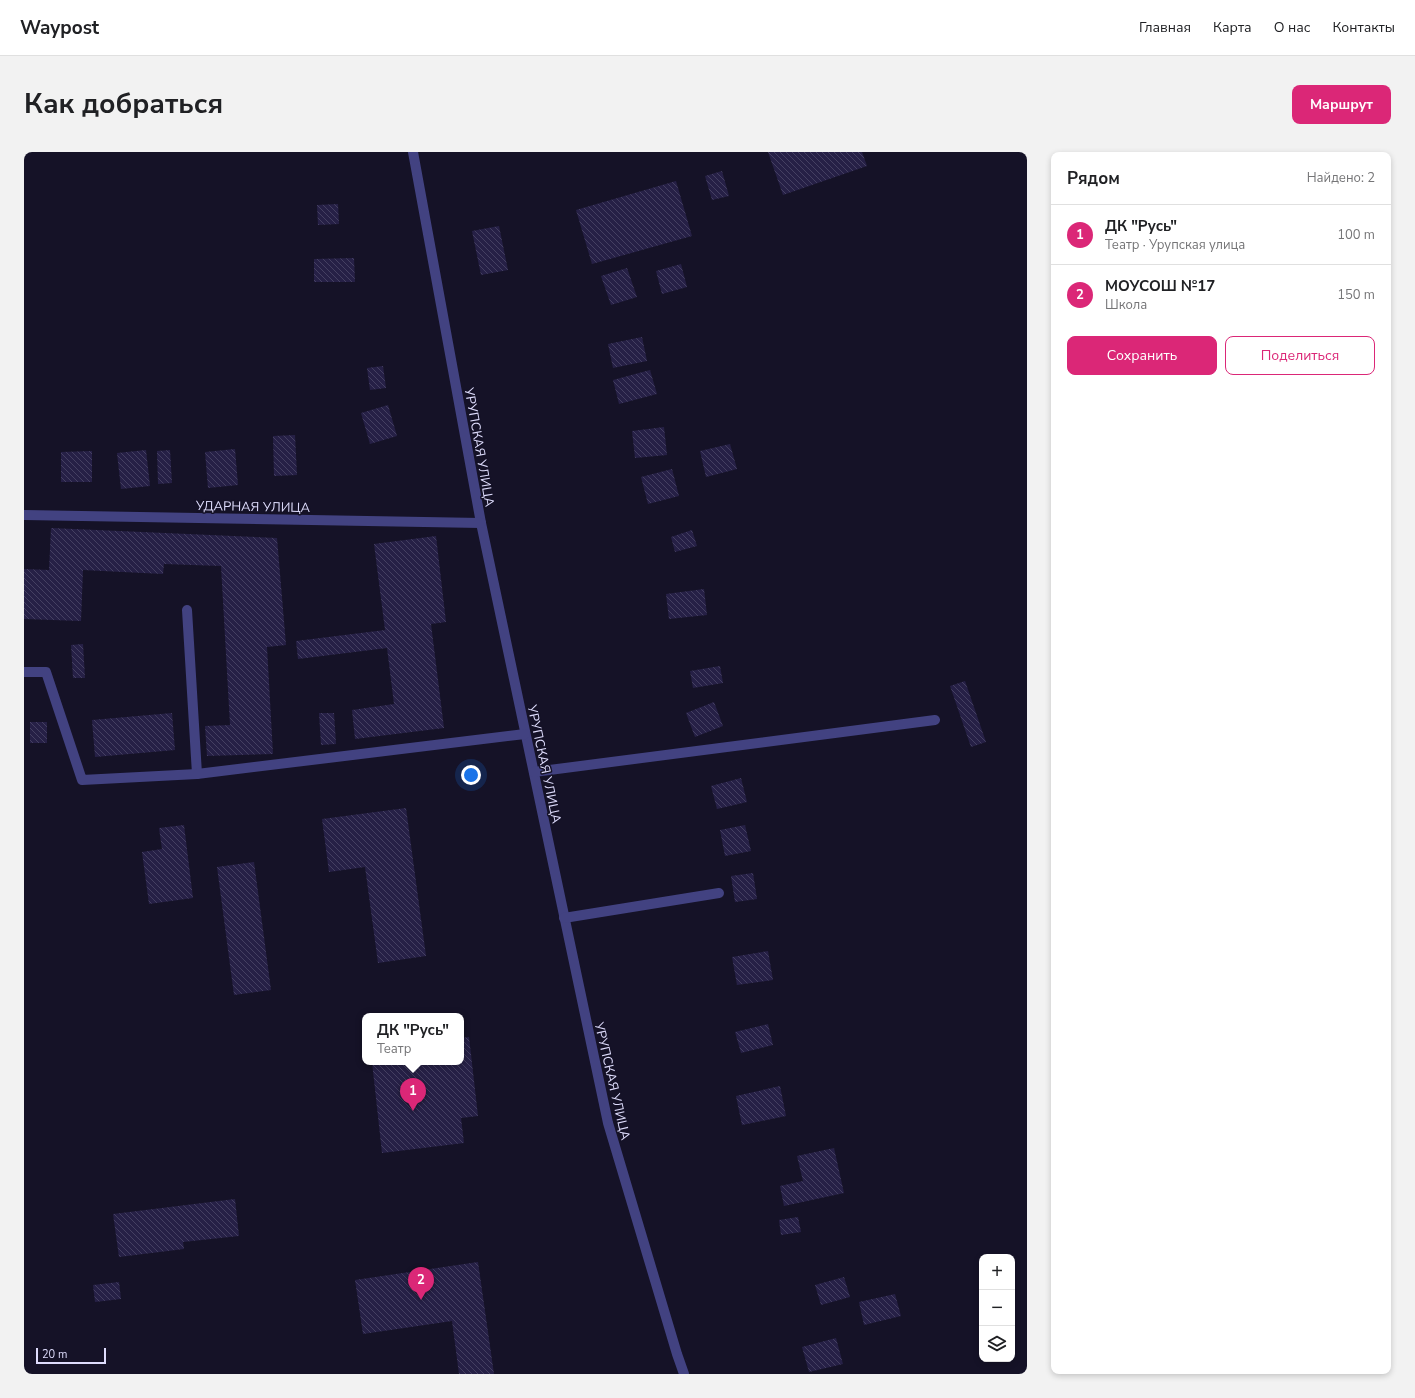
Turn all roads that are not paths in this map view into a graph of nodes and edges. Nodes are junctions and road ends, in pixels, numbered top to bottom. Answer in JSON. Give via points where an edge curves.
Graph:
{"nodes":[{"id":1,"x":413,"y":152,"type":"edge"},
{"id":2,"x":24,"y":515,"type":"edge"},
{"id":3,"x":481,"y":523,"type":"junction"},
{"id":4,"x":187,"y":610,"type":"dead end"},
{"id":5,"x":24,"y":672,"type":"edge"},
{"id":6,"x":934,"y":720,"type":"dead end"},
{"id":7,"x":526,"y":734,"type":"junction"},
{"id":8,"x":534,"y":772,"type":"junction"},
{"id":9,"x":197,"y":774,"type":"junction"},
{"id":10,"x":719,"y":893,"type":"dead end"},
{"id":11,"x":564,"y":918,"type":"junction"},
{"id":12,"x":684,"y":1374,"type":"edge"}],
"edges":[{"from":1,"to":3,"type":"street","name":"УРУПСКАЯ УЛИЦА"},
{"from":2,"to":3,"type":"street","name":"УДАРНАЯ УЛИЦА"},
{"from":3,"to":7,"type":"street","name":"УРУПСКАЯ УЛИЦА"},
{"from":4,"to":9,"type":"street"},
{"from":5,"to":9,"type":"street","via":[[46,672],[82,780]]},
{"from":6,"to":8,"type":"street"},
{"from":7,"to":8,"type":"street","name":"УРУПСКАЯ УЛИЦА"},
{"from":7,"to":9,"type":"street"},
{"from":8,"to":11,"type":"street","name":"УРУПСКАЯ УЛИЦА"},
{"from":10,"to":11,"type":"street"},
{"from":11,"to":12,"type":"street","name":"УРУПСКАЯ УЛИЦА","via":[[608,1123]]}]}
